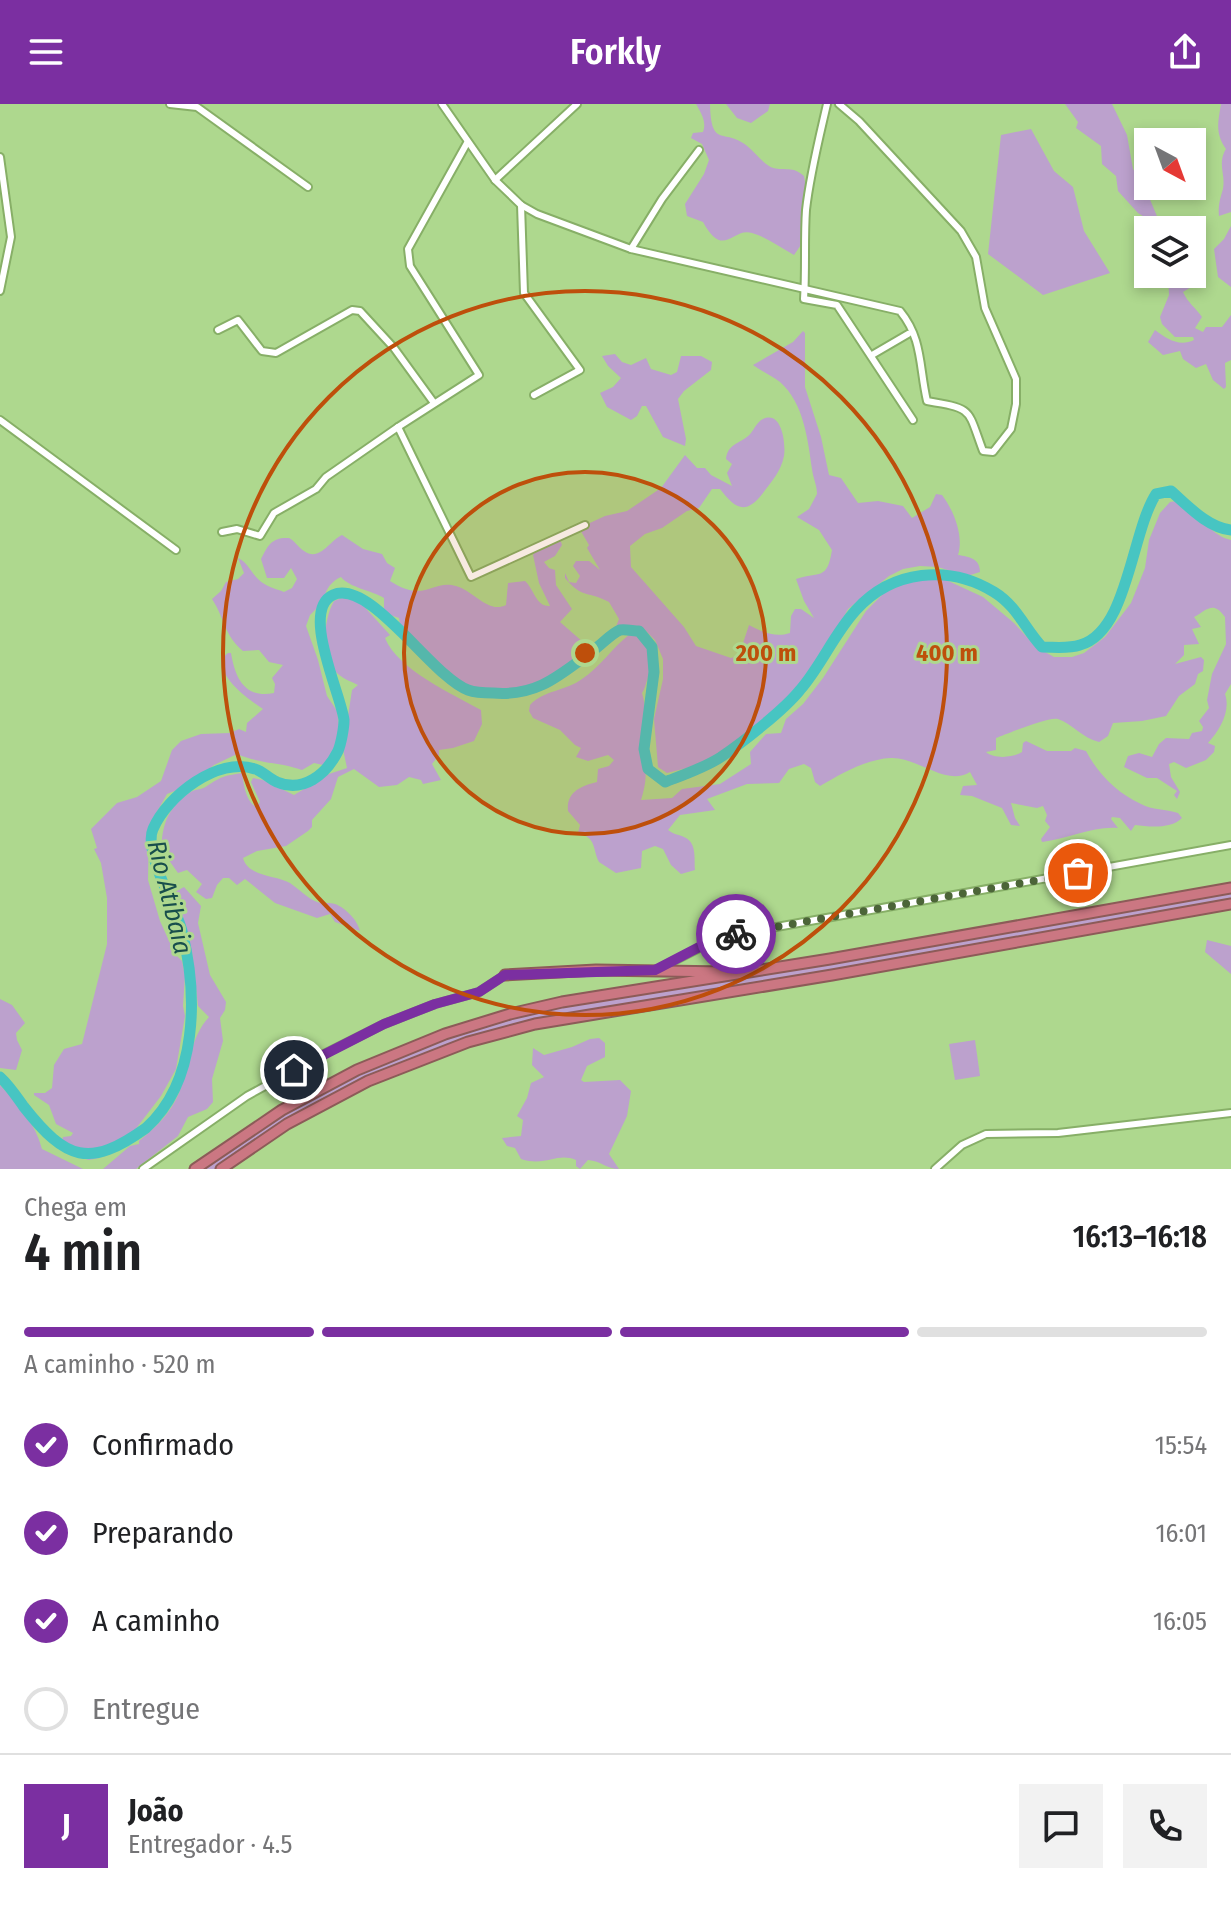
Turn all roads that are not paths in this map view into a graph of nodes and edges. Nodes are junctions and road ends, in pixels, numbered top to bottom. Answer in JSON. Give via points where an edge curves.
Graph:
{"nodes":[{"id":1,"x":170,"y":104,"type":"edge"},
{"id":2,"x":442,"y":104,"type":"edge"},
{"id":3,"x":577,"y":104,"type":"edge"},
{"id":4,"x":827,"y":104,"type":"edge"},
{"id":5,"x":839,"y":104,"type":"edge"},
{"id":6,"x":467,"y":143,"type":"junction"},
{"id":7,"x":699,"y":150,"type":"dead end"},
{"id":8,"x":0,"y":157,"type":"edge"},
{"id":9,"x":495,"y":180,"type":"junction"},
{"id":10,"x":308,"y":187,"type":"dead end"},
{"id":11,"x":521,"y":205,"type":"junction"},
{"id":12,"x":631,"y":249,"type":"junction"},
{"id":13,"x":0,"y":291,"type":"edge"},
{"id":14,"x":804,"y":295,"type":"junction"},
{"id":15,"x":218,"y":330,"type":"dead end"},
{"id":16,"x":908,"y":334,"type":"dead end"},
{"id":17,"x":872,"y":355,"type":"junction"},
{"id":18,"x":534,"y":395,"type":"dead end"},
{"id":19,"x":434,"y":403,"type":"junction"},
{"id":20,"x":0,"y":420,"type":"edge"},
{"id":21,"x":913,"y":420,"type":"dead end"},
{"id":22,"x":398,"y":427,"type":"junction"},
{"id":23,"x":585,"y":525,"type":"dead end"},
{"id":24,"x":222,"y":532,"type":"dead end"},
{"id":25,"x":176,"y":550,"type":"dead end"},
{"id":26,"x":1231,"y":845,"type":"edge"},
{"id":27,"x":1231,"y":888,"type":"edge"},
{"id":28,"x":1231,"y":904,"type":"edge"},
{"id":29,"x":721,"y":937,"type":"junction"},
{"id":30,"x":778,"y":968,"type":"junction"},
{"id":31,"x":655,"y":970,"type":"junction"},
{"id":32,"x":728,"y":972,"type":"junction"},
{"id":33,"x":505,"y":975,"type":"joint"},
{"id":34,"x":1231,"y":1113,"type":"edge"},
{"id":35,"x":143,"y":1169,"type":"edge"},
{"id":36,"x":195,"y":1169,"type":"edge"},
{"id":37,"x":221,"y":1169,"type":"edge"},
{"id":38,"x":935,"y":1169,"type":"edge"}],
"edges":[{"from":1,"to":10,"type":"street","via":[[197,107]]},
{"from":2,"to":6,"type":"street"},
{"from":3,"to":9,"type":"street"},
{"from":4,"to":14,"type":"street","via":[[809,182]]},
{"from":5,"to":14,"type":"street","via":[[961,231],[976,257],[985,308],[1016,379],[1011,429],[999,446],[983,451],[966,411],[927,401],[917,338],[900,311]]},
{"from":6,"to":9,"type":"street"},
{"from":6,"to":19,"type":"street","via":[[408,249],[410,266],[479,375]]},
{"from":7,"to":12,"type":"street"},
{"from":8,"to":13,"type":"street","via":[[11,237]]},
{"from":9,"to":11,"type":"street"},
{"from":11,"to":12,"type":"street"},
{"from":11,"to":18,"type":"street","via":[[524,293],[580,370]]},
{"from":12,"to":14,"type":"street"},
{"from":14,"to":17,"type":"street","via":[[837,305]]},
{"from":15,"to":19,"type":"street","via":[[238,320],[262,351],[276,353],[352,310],[360,311]]},
{"from":16,"to":17,"type":"street"},
{"from":17,"to":21,"type":"street"},
{"from":19,"to":22,"type":"street"},
{"from":20,"to":25,"type":"street"},
{"from":22,"to":23,"type":"street","via":[[471,577]]},
{"from":22,"to":24,"type":"street","via":[[316,489],[274,513],[260,536],[237,529]]},
{"from":26,"to":29,"type":"street"},
{"from":27,"to":30,"type":"highway"},
{"from":28,"to":37,"type":"highway","via":[[535,1024],[468,1042],[368,1081],[287,1124]]},
{"from":29,"to":31,"type":"street"},
{"from":29,"to":32,"type":"street","via":[[717,956]]},
{"from":30,"to":32,"type":"highway"},
{"from":30,"to":36,"type":"highway","via":[[562,1002],[445,1034],[335,1080]]},
{"from":31,"to":32,"type":"highway"},
{"from":31,"to":33,"type":"highway"},
{"from":33,"to":35,"type":"street","via":[[479,992],[384,1024],[318,1057],[247,1096]]},
{"from":34,"to":38,"type":"street","via":[[1058,1133],[986,1134],[962,1145]]}]}
